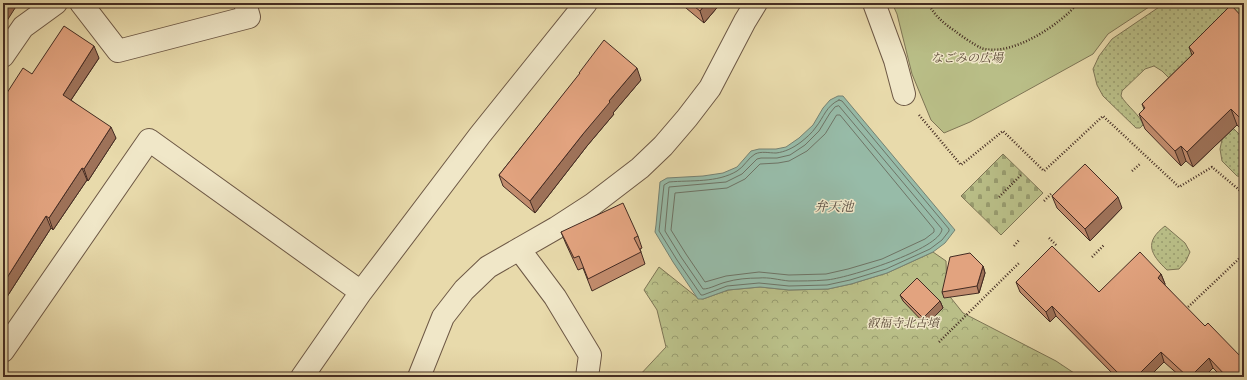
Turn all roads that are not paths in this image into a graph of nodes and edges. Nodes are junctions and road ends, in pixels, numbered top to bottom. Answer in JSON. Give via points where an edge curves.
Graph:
{"nodes":[{"id":1,"x":56,"y":3,"type":"edge"},
{"id":2,"x":81,"y":3,"type":"edge"},
{"id":3,"x":245,"y":3,"type":"edge"},
{"id":4,"x":586,"y":3,"type":"edge"},
{"id":5,"x":756,"y":3,"type":"edge"},
{"id":6,"x":874,"y":3,"type":"edge"},
{"id":7,"x":4,"y":54,"type":"edge"},
{"id":8,"x":904,"y":94,"type":"road end"},
{"id":9,"x":519,"y":249,"type":"junction"},
{"id":10,"x":361,"y":292,"type":"junction"},
{"id":11,"x":3,"y":351,"type":"edge"},
{"id":12,"x":302,"y":377,"type":"edge"},
{"id":13,"x":419,"y":377,"type":"edge"},
{"id":14,"x":587,"y":377,"type":"edge"}],
"edges":[{"from":1,"to":7,"type":"street","via":[[23,27]]},
{"from":2,"to":3,"type":"street","via":[[118,51],[249,17]]},
{"from":4,"to":10,"type":"street","via":[[480,135]]},
{"from":5,"to":9,"type":"street","via":[[710,88],[663,146],[640,168],[593,204]]},
{"from":6,"to":8,"type":"street","via":[[895,60]]},
{"from":9,"to":13,"type":"street","via":[[488,267],[464,290],[443,317]]},
{"from":9,"to":14,"type":"street","via":[[555,297],[590,355]]},
{"from":10,"to":11,"type":"street","via":[[149,140]]},
{"from":10,"to":12,"type":"street"}]}
